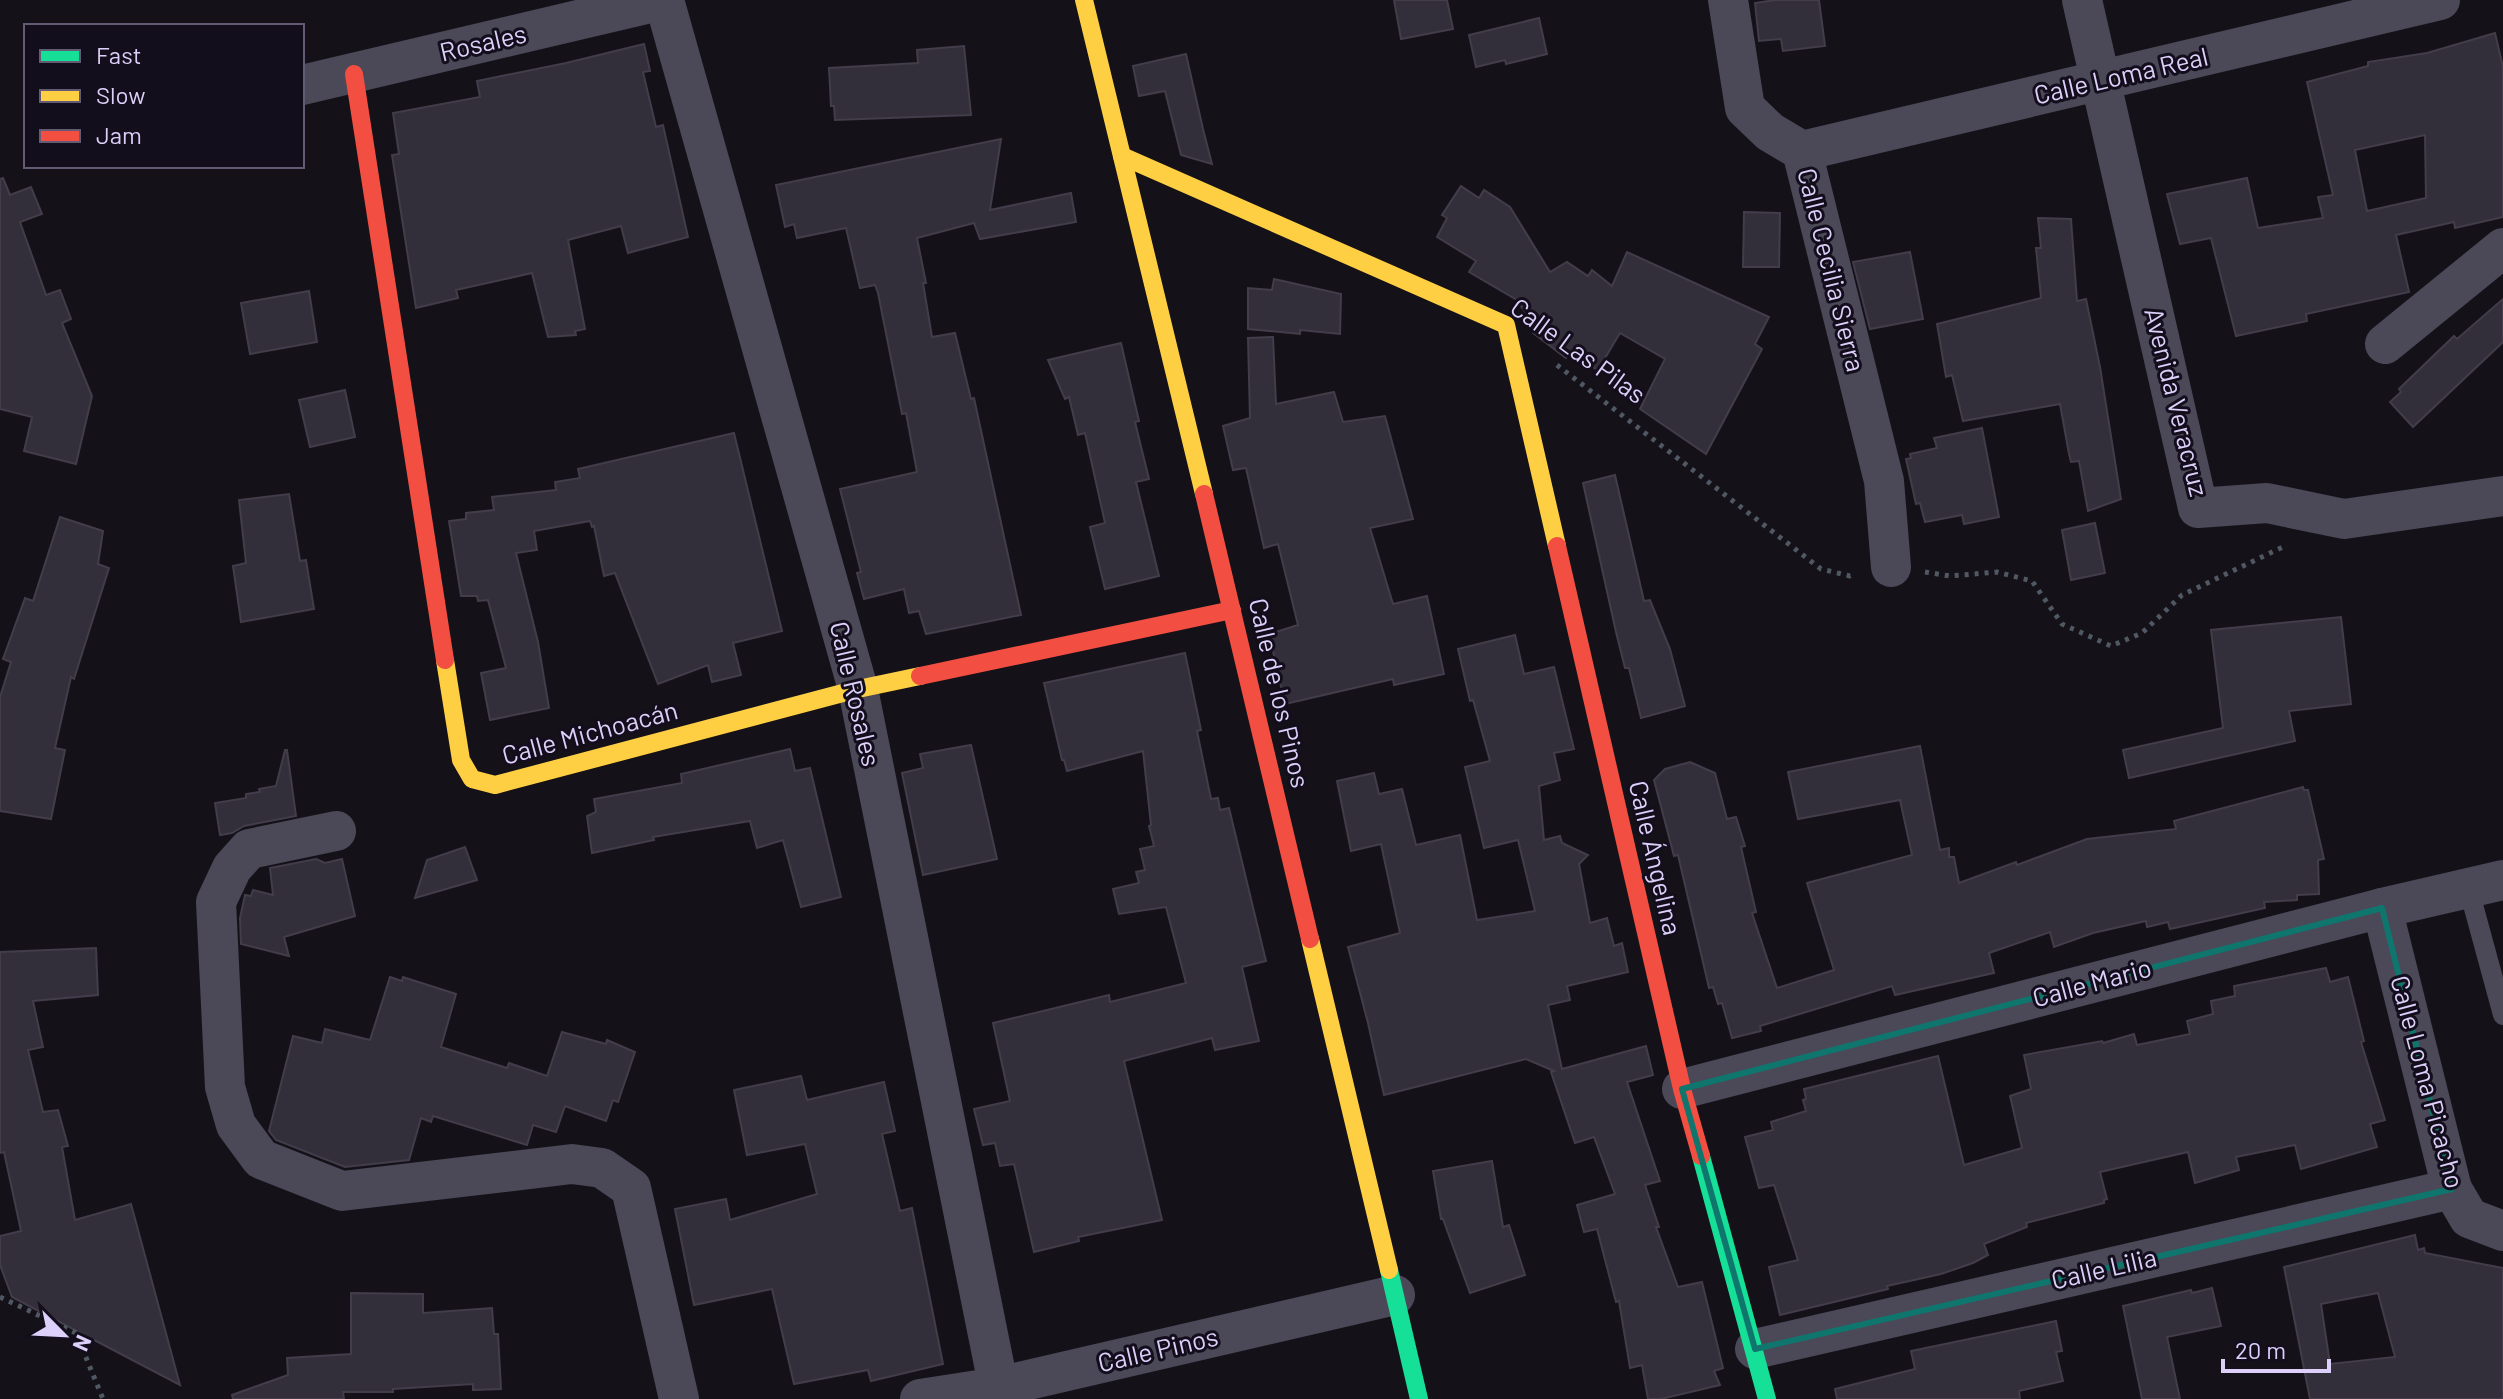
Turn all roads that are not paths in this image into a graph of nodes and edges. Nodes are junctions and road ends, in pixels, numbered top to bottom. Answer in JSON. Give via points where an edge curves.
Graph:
{"nodes":[{"id":1,"x":663,"y":0,"type":"edge"},
{"id":2,"x":1084,"y":0,"type":"edge"},
{"id":3,"x":1728,"y":0,"type":"edge"},
{"id":4,"x":2082,"y":0,"type":"edge"},
{"id":5,"x":2440,"y":0,"type":"edge"},
{"id":6,"x":354,"y":74,"type":"junction"},
{"id":7,"x":2102,"y":80,"type":"junction"},
{"id":8,"x":304,"y":85,"type":"edge"},
{"id":9,"x":1802,"y":151,"type":"junction"},
{"id":10,"x":1122,"y":156,"type":"junction"},
{"id":11,"x":2503,"y":248,"type":"edge"},
{"id":12,"x":1506,"y":325,"type":"joint"},
{"id":13,"x":2385,"y":344,"type":"dead end"},
{"id":14,"x":2503,"y":496,"type":"edge"},
{"id":15,"x":1891,"y":567,"type":"road end"},
{"id":16,"x":1232,"y":610,"type":"junction"},
{"id":17,"x":858,"y":689,"type":"junction"},
{"id":18,"x":336,"y":831,"type":"dead end"},
{"id":19,"x":2486,"y":885,"type":"edge"},
{"id":20,"x":2382,"y":908,"type":"junction"},
{"id":21,"x":2503,"y":1015,"type":"edge"},
{"id":22,"x":1682,"y":1089,"type":"junction"},
{"id":23,"x":2452,"y":1189,"type":"junction"},
{"id":24,"x":2503,"y":1231,"type":"edge"},
{"id":25,"x":1395,"y":1295,"type":"junction"},
{"id":26,"x":1755,"y":1349,"type":"junction"},
{"id":27,"x":1000,"y":1393,"type":"edge"},
{"id":28,"x":679,"y":1399,"type":"edge"},
{"id":29,"x":920,"y":1399,"type":"edge"},
{"id":30,"x":1419,"y":1399,"type":"edge"},
{"id":31,"x":1767,"y":1399,"type":"edge"}],
"edges":[{"from":1,"to":6,"type":"street","name":"Rosales"},
{"from":1,"to":17,"type":"street","name":"Calle Rosales"},
{"from":2,"to":10,"type":"street","name":"Calle de los Pinos"},
{"from":3,"to":9,"type":"street","name":"Calle Cecilia Sierra","via":[[1745,108],[1770,132]]},
{"from":4,"to":7,"type":"street","name":"Avenida Veracruz"},
{"from":5,"to":7,"type":"street","name":"Calle Loma Real"},
{"from":6,"to":8,"type":"street","name":"Rosales"},
{"from":6,"to":17,"type":"street","name":"Calle Michoacán","via":[[461,760],[472,779],[495,785]]},
{"from":7,"to":9,"type":"street","name":"Calle Loma Real"},
{"from":7,"to":14,"type":"street","name":"Avenida Veracruz","via":[[2198,508],[2267,503],[2344,519]]},
{"from":9,"to":15,"type":"street","name":"Calle Cecilia Sierra","via":[[1884,481]]},
{"from":10,"to":12,"type":"street","name":"Calle Las Pilas"},
{"from":10,"to":16,"type":"street","name":"Calle de los Pinos"},
{"from":11,"to":13,"type":"street"},
{"from":12,"to":22,"type":"street","name":"Calle Ángelina"},
{"from":16,"to":17,"type":"street","name":"Calle Michoacán"},
{"from":16,"to":25,"type":"street","name":"Calle de los Pinos"},
{"from":17,"to":27,"type":"street","name":"Calle Rosales"},
{"from":18,"to":28,"type":"street","via":[[249,849],[232,868],[216,902],[225,1087],[236,1125],[261,1159],[342,1191],[572,1164],[602,1168],[631,1188]]},
{"from":19,"to":20,"type":"street","name":"Calle Mario"},
{"from":19,"to":21,"type":"lane"},
{"from":20,"to":22,"type":"street","name":"Calle Mario"},
{"from":20,"to":23,"type":"street","name":"Calle Loma Picacho"},
{"from":22,"to":26,"type":"street","name":"Calle Ángelina"},
{"from":23,"to":24,"type":"street","name":"Calle Loma Picacho","via":[[2469,1218]]},
{"from":23,"to":26,"type":"street","name":"Calle Lilia"},
{"from":25,"to":27,"type":"street","name":"Calle Pinos"},
{"from":25,"to":30,"type":"street","name":"Calle de los Pinos"},
{"from":26,"to":31,"type":"street","name":"Calle Ángelina"},
{"from":27,"to":29,"type":"street","name":"Calle Pinos"}]}
